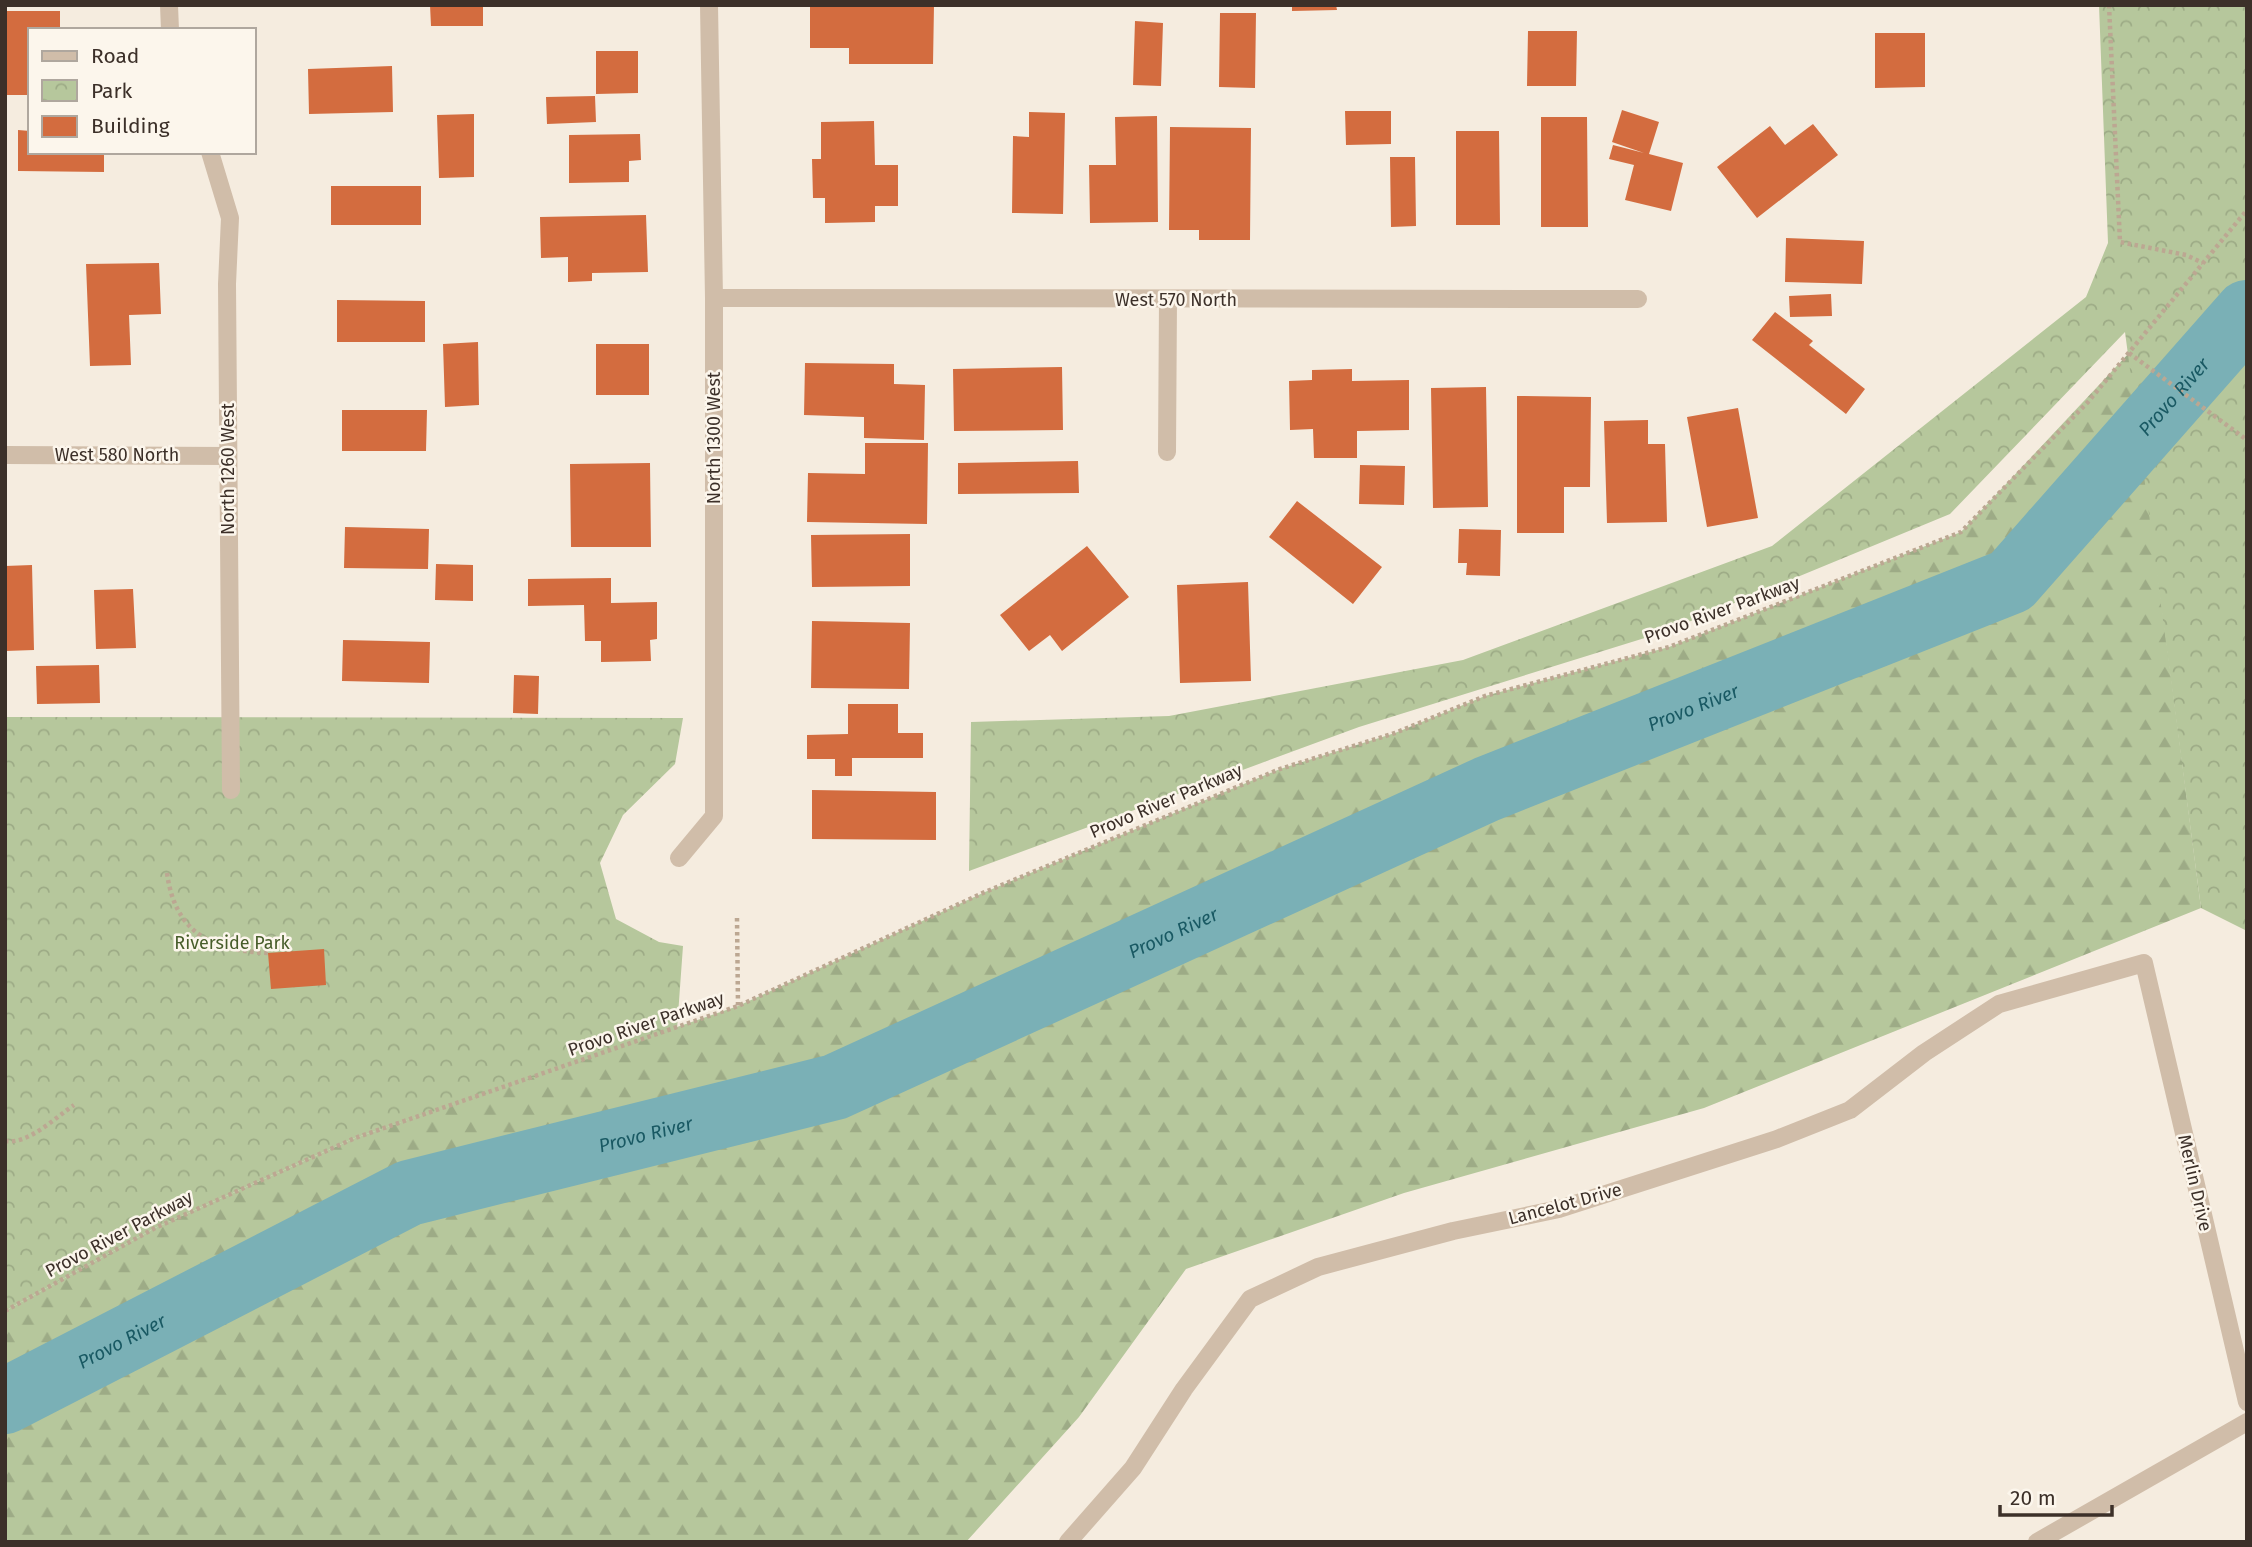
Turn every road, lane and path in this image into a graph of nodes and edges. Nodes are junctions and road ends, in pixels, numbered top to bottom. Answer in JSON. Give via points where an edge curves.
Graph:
{"nodes":[{"id":1,"x":169,"y":5,"type":"edge"},
{"id":2,"x":709,"y":5,"type":"edge"},
{"id":3,"x":2109,"y":5,"type":"edge"},
{"id":4,"x":170,"y":28,"type":"edge"},
{"id":5,"x":211,"y":154,"type":"edge"},
{"id":6,"x":2247,"y":211,"type":"edge"},
{"id":7,"x":2203,"y":263,"type":"junction"},
{"id":8,"x":714,"y":298,"type":"junction"},
{"id":9,"x":1638,"y":299,"type":"dead end"},
{"id":10,"x":1168,"y":300,"type":"junction"},
{"id":11,"x":2129,"y":353,"type":"junction"},
{"id":12,"x":2247,"y":440,"type":"edge"},
{"id":13,"x":1167,"y":452,"type":"dead end"},
{"id":14,"x":5,"y":455,"type":"edge"},
{"id":15,"x":228,"y":456,"type":"junction"},
{"id":16,"x":231,"y":790,"type":"dead end"},
{"id":17,"x":679,"y":858,"type":"dead end"},
{"id":18,"x":167,"y":873,"type":"dead end"},
{"id":19,"x":737,"y":918,"type":"dead end"},
{"id":20,"x":268,"y":953,"type":"dead end"},
{"id":21,"x":2144,"y":963,"type":"joint"},
{"id":22,"x":738,"y":1006,"type":"junction"},
{"id":23,"x":74,"y":1105,"type":"dead end"},
{"id":24,"x":5,"y":1141,"type":"edge"},
{"id":25,"x":5,"y":1311,"type":"edge"},
{"id":26,"x":2247,"y":1402,"type":"edge"},
{"id":27,"x":2247,"y":1422,"type":"edge"},
{"id":28,"x":1068,"y":1542,"type":"edge"},
{"id":29,"x":2037,"y":1542,"type":"edge"}],
"edges":[{"from":1,"to":4,"type":"street"},
{"from":2,"to":8,"type":"street","name":"North 1300 West"},
{"from":3,"to":7,"type":"path","via":[[2120,242],[2186,255]]},
{"from":5,"to":15,"type":"street","name":"North 1260 West","via":[[230,218]]},
{"from":6,"to":7,"type":"path","name":"Provo River Parkway"},
{"from":7,"to":11,"type":"path","name":"Provo River Parkway"},
{"from":8,"to":10,"type":"street","name":"West 570 North"},
{"from":8,"to":17,"type":"street","name":"North 1300 West","via":[[714,816]]},
{"from":9,"to":10,"type":"street","name":"West 570 North"},
{"from":10,"to":13,"type":"street"},
{"from":11,"to":12,"type":"path"},
{"from":11,"to":22,"type":"path","name":"Provo River Parkway","via":[[1961,533],[1670,647],[1485,696],[1395,733],[1280,769],[985,892]]},
{"from":14,"to":15,"type":"street","name":"West 580 North"},
{"from":15,"to":16,"type":"street","name":"North 1260 West"},
{"from":18,"to":20,"type":"path","via":[[170,896],[202,938],[222,947]]},
{"from":19,"to":22,"type":"path"},
{"from":21,"to":26,"type":"street","name":"Merlin Drive"},
{"from":21,"to":28,"type":"street","name":"Lancelot Drive","via":[[2000,1004],[1850,1110],[1777,1139],[1559,1209],[1318,1267],[1250,1299],[1133,1468]]},
{"from":22,"to":25,"type":"path","name":"Provo River Parkway","via":[[355,1138],[155,1228]]},
{"from":23,"to":24,"type":"path","via":[[27,1136]]},
{"from":27,"to":29,"type":"street"}]}
